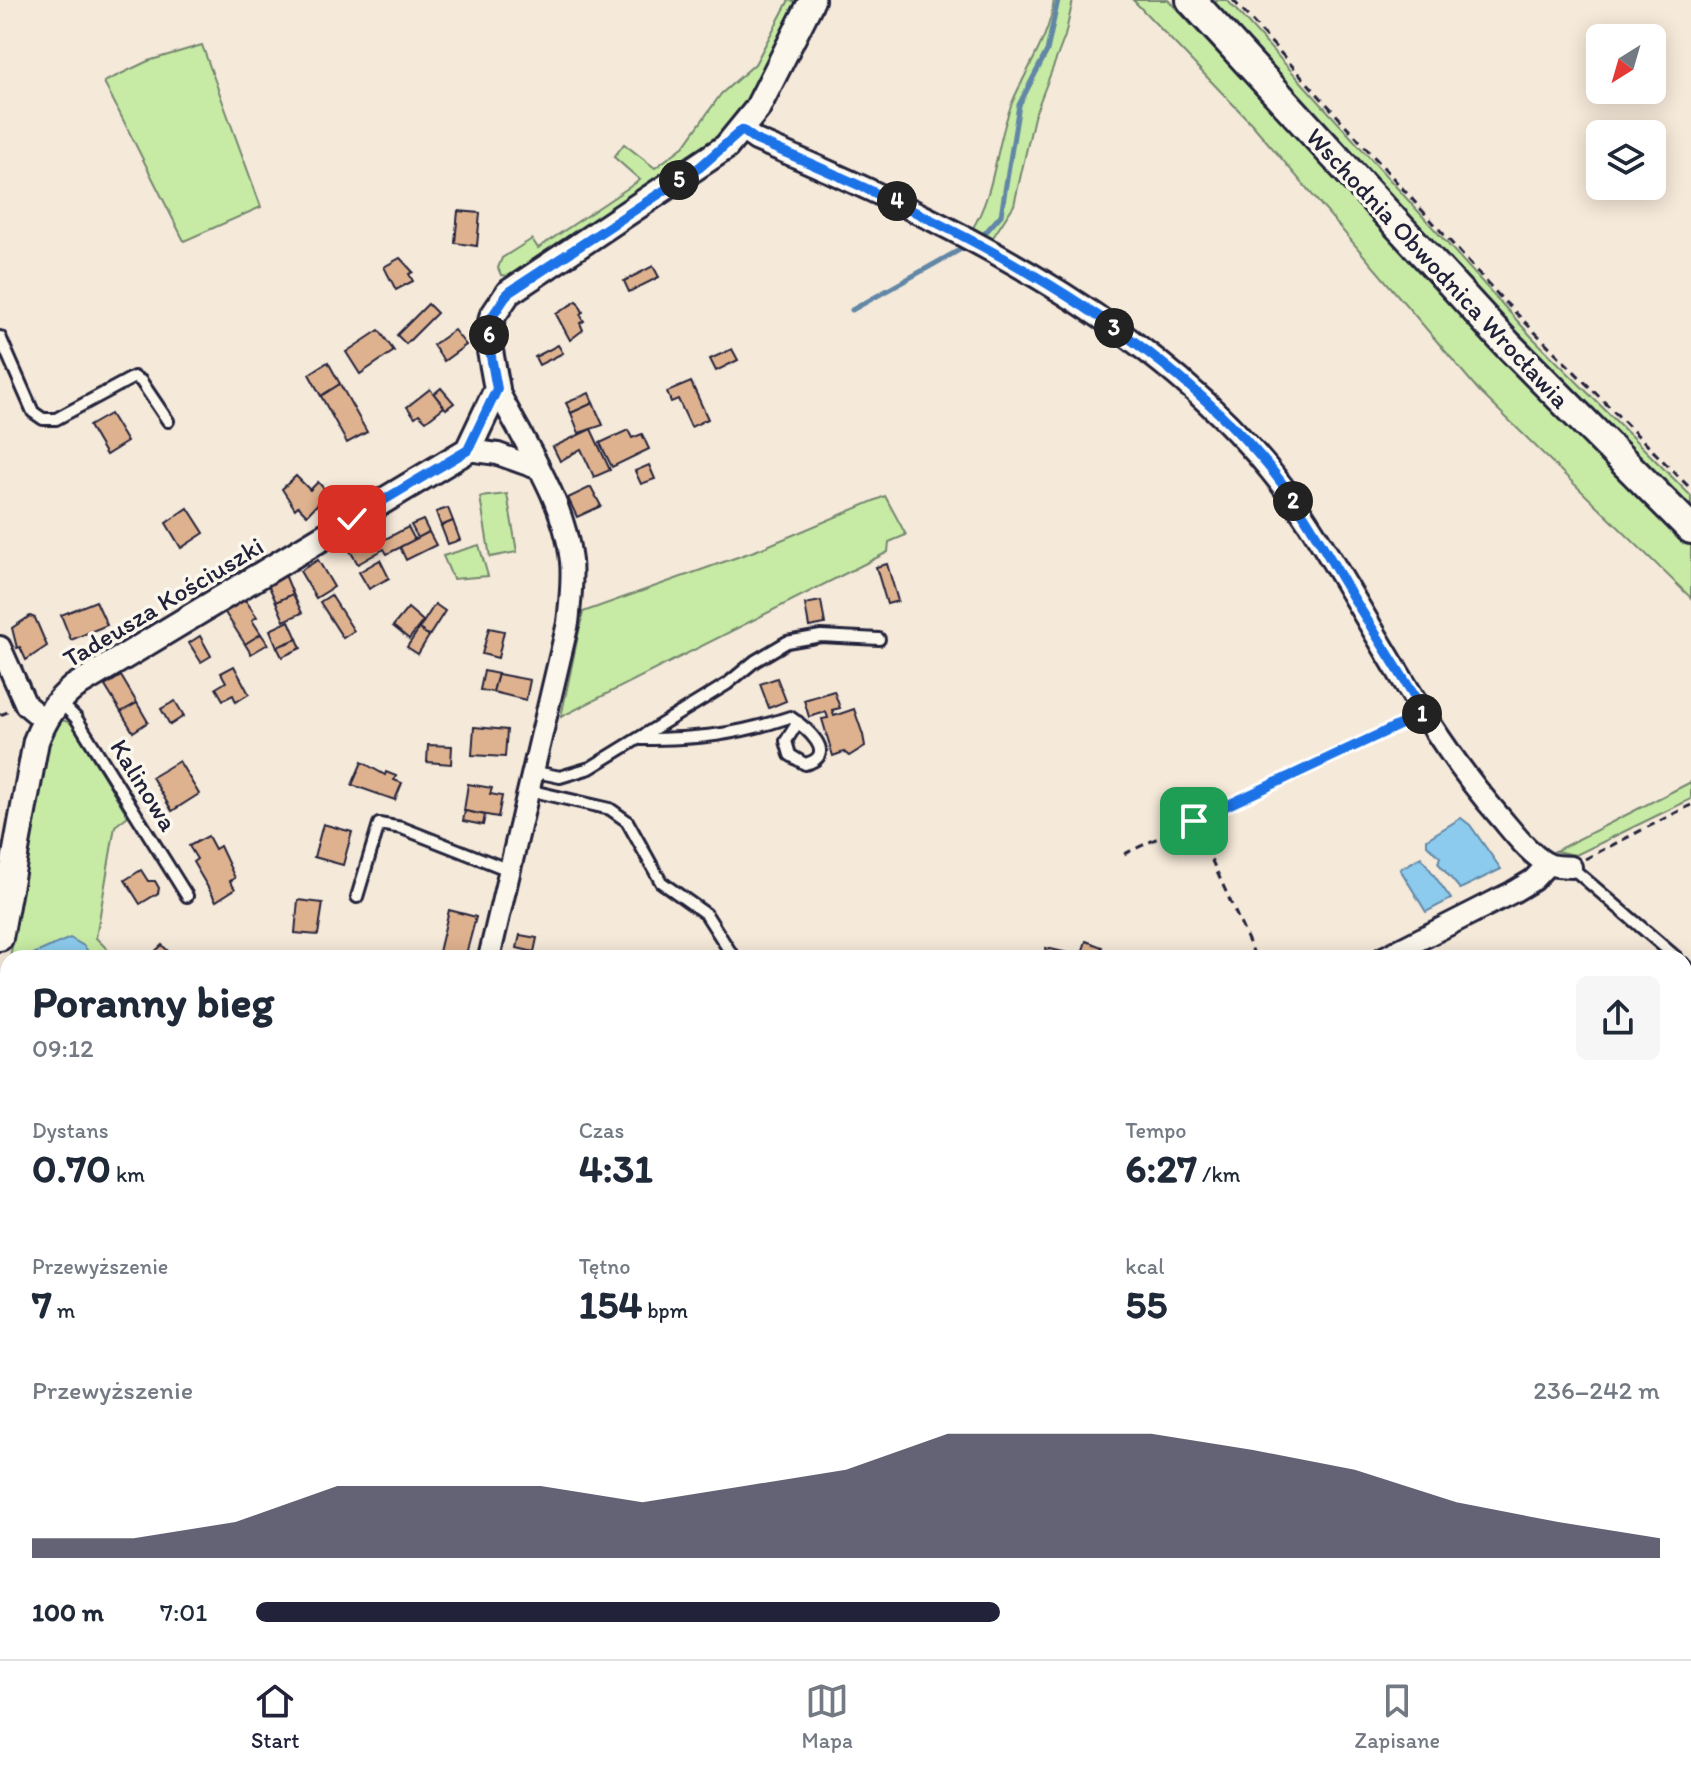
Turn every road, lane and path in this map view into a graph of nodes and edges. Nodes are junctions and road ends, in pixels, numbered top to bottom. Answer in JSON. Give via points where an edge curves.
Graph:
{"nodes":[{"id":1,"x":812,"y":0,"type":"edge"},
{"id":2,"x":1191,"y":0,"type":"edge"},
{"id":3,"x":1233,"y":0,"type":"edge"},
{"id":4,"x":742,"y":130,"type":"junction"},
{"id":5,"x":0,"y":337,"type":"edge"},
{"id":6,"x":497,"y":389,"type":"junction"},
{"id":7,"x":168,"y":421,"type":"dead end"},
{"id":8,"x":468,"y":450,"type":"junction"},
{"id":9,"x":537,"y":468,"type":"junction"},
{"id":10,"x":1691,"y":489,"type":"edge"},
{"id":11,"x":1691,"y":529,"type":"edge"},
{"id":12,"x":879,"y":639,"type":"dead end"},
{"id":13,"x":0,"y":647,"type":"edge"},
{"id":14,"x":51,"y":710,"type":"junction"},
{"id":15,"x":1425,"y":713,"type":"junction"},
{"id":16,"x":798,"y":722,"type":"dead end"},
{"id":17,"x":639,"y":739,"type":"junction"},
{"id":18,"x":529,"y":780,"type":"junction"},
{"id":19,"x":1691,"y":805,"type":"edge"},
{"id":20,"x":1194,"y":821,"type":"junction"},
{"id":21,"x":1124,"y":854,"type":"dead end"},
{"id":22,"x":1548,"y":864,"type":"junction"},
{"id":23,"x":1571,"y":867,"type":"junction"},
{"id":24,"x":509,"y":870,"type":"junction"},
{"id":25,"x":187,"y":896,"type":"dead end"},
{"id":26,"x":357,"y":897,"type":"dead end"},
{"id":27,"x":0,"y":938,"type":"edge"},
{"id":28,"x":491,"y":950,"type":"edge"},
{"id":29,"x":729,"y":950,"type":"edge"},
{"id":30,"x":1252,"y":950,"type":"edge"},
{"id":31,"x":1399,"y":950,"type":"edge"},
{"id":32,"x":1668,"y":950,"type":"edge"}],
"edges":[{"from":1,"to":4,"type":"street"},
{"from":2,"to":11,"type":"main road","name":"Wschodnia Obwodnica Wrocławia","via":[[1507,344]]},
{"from":3,"to":10,"type":"path","via":[[1501,298]]},
{"from":4,"to":6,"type":"street","via":[[700,167],[508,293],[492,317],[488,340]]},
{"from":4,"to":15,"type":"street","via":[[875,190],[985,248],[1120,332],[1206,399],[1268,465]]},
{"from":5,"to":7,"type":"lane","via":[[33,412],[43,419],[56,419],[134,377]]},
{"from":6,"to":8,"type":"street"},
{"from":6,"to":9,"type":"street"},
{"from":8,"to":9,"type":"street"},
{"from":8,"to":14,"type":"street","name":"Tadeusza Kościuszki","via":[[74,687]]},
{"from":9,"to":18,"type":"street","via":[[566,536],[572,590]]},
{"from":12,"to":17,"type":"lane","via":[[821,636],[787,642]]},
{"from":13,"to":14,"type":"street","via":[[26,705]]},
{"from":14,"to":25,"type":"lane","name":"Kalinowa","via":[[76,718]]},
{"from":14,"to":27,"type":"street","via":[[36,741]]},
{"from":15,"to":20,"type":"path"},
{"from":15,"to":22,"type":"street","via":[[1468,781]]},
{"from":16,"to":17,"type":"lane","via":[[790,717],[745,733],[698,739]]},
{"from":17,"to":18,"type":"lane","via":[[572,775]]},
{"from":18,"to":24,"type":"street"},
{"from":18,"to":29,"type":"lane","via":[[610,809],[627,821],[661,882],[706,914]]},
{"from":19,"to":23,"type":"path"},
{"from":20,"to":21,"type":"path"},
{"from":20,"to":30,"type":"path"},
{"from":22,"to":23,"type":"street"},
{"from":22,"to":31,"type":"street","via":[[1513,892]]},
{"from":23,"to":32,"type":"lane"},
{"from":24,"to":26,"type":"lane","via":[[379,824]]},
{"from":24,"to":28,"type":"street"}]}
